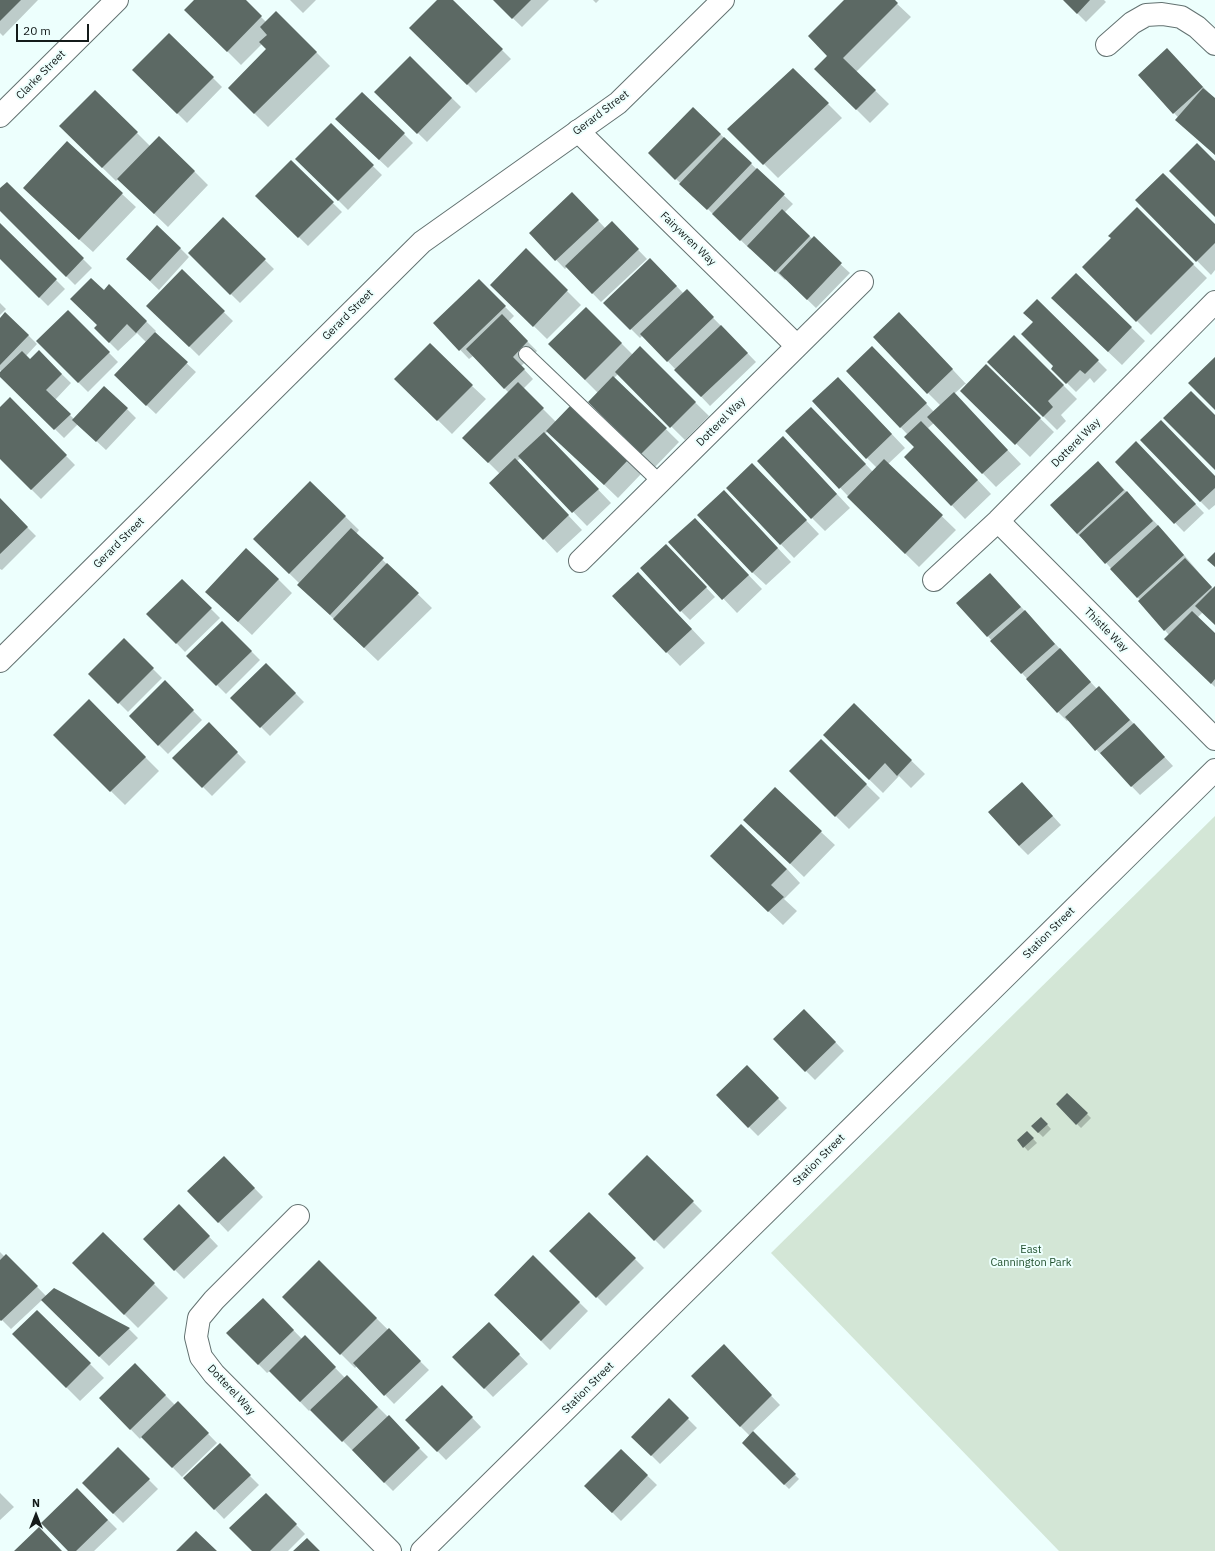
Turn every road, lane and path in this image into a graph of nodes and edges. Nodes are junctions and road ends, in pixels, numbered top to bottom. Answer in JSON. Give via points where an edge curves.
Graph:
{"nodes":[{"id":1,"x":117,"y":0,"type":"edge"},
{"id":2,"x":715,"y":3,"type":"edge"},
{"id":3,"x":1215,"y":44,"type":"edge"},
{"id":4,"x":1107,"y":46,"type":"dead end"},
{"id":5,"x":0,"y":116,"type":"edge"},
{"id":6,"x":578,"y":131,"type":"junction"},
{"id":7,"x":862,"y":282,"type":"dead end"},
{"id":8,"x":1215,"y":302,"type":"edge"},
{"id":9,"x":797,"y":346,"type":"junction"},
{"id":10,"x":526,"y":354,"type":"dead end"},
{"id":11,"x":660,"y":482,"type":"junction"},
{"id":12,"x":998,"y":521,"type":"junction"},
{"id":13,"x":580,"y":561,"type":"dead end"},
{"id":14,"x":934,"y":580,"type":"dead end"},
{"id":15,"x":0,"y":661,"type":"edge"},
{"id":16,"x":1215,"y":739,"type":"edge"},
{"id":17,"x":1215,"y":770,"type":"edge"},
{"id":18,"x":298,"y":1216,"type":"dead end"},
{"id":19,"x":390,"y":1551,"type":"edge"},
{"id":20,"x":422,"y":1551,"type":"edge"}],
"edges":[{"from":1,"to":5,"type":"street","name":"Clarke Street"},
{"from":2,"to":6,"type":"street","name":"Gerard Street","via":[[618,103]]},
{"from":3,"to":4,"type":"street","via":[[1197,26],[1180,17],[1162,14],[1146,15],[1132,22]]},
{"from":6,"to":9,"type":"street","name":"Fairywren Way"},
{"from":6,"to":15,"type":"street","name":"Gerard Street","via":[[422,242]]},
{"from":7,"to":9,"type":"street","name":"Dotterel Way"},
{"from":8,"to":12,"type":"street","name":"Dotterel Way"},
{"from":9,"to":11,"type":"street","name":"Dotterel Way"},
{"from":10,"to":11,"type":"lane"},
{"from":11,"to":13,"type":"street","name":"Dotterel Way"},
{"from":12,"to":14,"type":"street","name":"Dotterel Way"},
{"from":12,"to":16,"type":"street","name":"Thistle Way"},
{"from":17,"to":20,"type":"street","name":"Station Street"},
{"from":18,"to":19,"type":"street","name":"Dotterel Way","via":[[199,1318],[196,1337],[201,1357],[214,1374]]}]}
